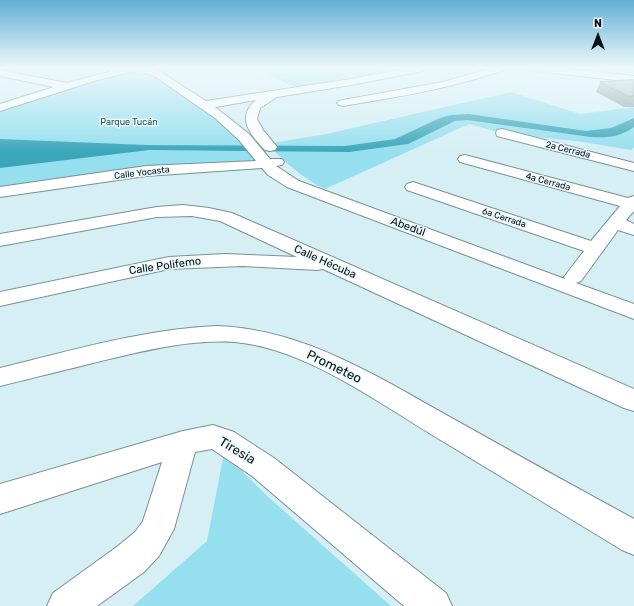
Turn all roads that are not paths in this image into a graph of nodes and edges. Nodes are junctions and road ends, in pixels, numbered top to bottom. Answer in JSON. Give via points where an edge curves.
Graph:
{"nodes":[{"id":1,"x":35,"y":96,"type":"edge"},
{"id":2,"x":192,"y":96,"type":"edge"},
{"id":3,"x":264,"y":96,"type":"edge"},
{"id":4,"x":271,"y":96,"type":"edge"},
{"id":5,"x":384,"y":96,"type":"edge"},
{"id":6,"x":343,"y":104,"type":"dead end"},
{"id":7,"x":205,"y":105,"type":"junction"},
{"id":8,"x":4,"y":106,"type":"edge"},
{"id":9,"x":242,"y":115,"type":"junction"},
{"id":10,"x":502,"y":133,"type":"dead end"},
{"id":11,"x":465,"y":159,"type":"dead end"},
{"id":12,"x":284,"y":161,"type":"junction"},
{"id":13,"x":266,"y":164,"type":"junction"},
{"id":14,"x":634,"y":167,"type":"edge"},
{"id":15,"x":413,"y":187,"type":"dead end"},
{"id":16,"x":0,"y":192,"type":"edge"},
{"id":17,"x":632,"y":203,"type":"edge"},
{"id":18,"x":615,"y":222,"type":"junction"},
{"id":19,"x":634,"y":230,"type":"edge"},
{"id":20,"x":0,"y":240,"type":"edge"},
{"id":21,"x":595,"y":248,"type":"junction"},
{"id":22,"x":332,"y":265,"type":"junction"},
{"id":23,"x":574,"y":277,"type":"junction"},
{"id":24,"x":0,"y":299,"type":"edge"},
{"id":25,"x":634,"y":299,"type":"edge"},
{"id":26,"x":634,"y":312,"type":"edge"},
{"id":27,"x":0,"y":377,"type":"edge"},
{"id":28,"x":634,"y":401,"type":"edge"},
{"id":29,"x":183,"y":443,"type":"junction"},
{"id":30,"x":0,"y":499,"type":"edge"},
{"id":31,"x":634,"y":538,"type":"edge"},
{"id":32,"x":66,"y":606,"type":"edge"},
{"id":33,"x":433,"y":606,"type":"edge"}],
"edges":[{"from":1,"to":8,"type":"street"},
{"from":2,"to":7,"type":"street"},
{"from":3,"to":7,"type":"street"},
{"from":4,"to":9,"type":"street","via":[[256,104],[251,112]]},
{"from":5,"to":6,"type":"street"},
{"from":7,"to":9,"type":"street"},
{"from":7,"to":13,"type":"street","name":"Abedúl","via":[[244,137]]},
{"from":9,"to":12,"type":"street","name":"Abedúl"},
{"from":10,"to":14,"type":"street","name":"2a Cerrada"},
{"from":11,"to":17,"type":"street","name":"4a Cerrada"},
{"from":12,"to":13,"type":"street","name":"Calle Yocasta"},
{"from":12,"to":23,"type":"street","name":"Abedúl","via":[[311,182],[325,189]]},
{"from":13,"to":16,"type":"street","name":"Calle Yocasta","via":[[146,171]]},
{"from":13,"to":26,"type":"street","name":"Abedúl","via":[[273,172],[293,184]]},
{"from":15,"to":21,"type":"street","name":"6a Cerrada"},
{"from":17,"to":18,"type":"street"},
{"from":18,"to":19,"type":"street"},
{"from":18,"to":21,"type":"street"},
{"from":20,"to":22,"type":"street","name":"Calle Hécuba","via":[[157,212],[192,210],[226,218]]},
{"from":21,"to":23,"type":"street"},
{"from":22,"to":24,"type":"street","name":"Calle Polifemo","via":[[244,260],[195,261],[141,268]]},
{"from":22,"to":28,"type":"street","name":"Calle Hécuba"},
{"from":23,"to":25,"type":"street","name":"Abedúl"},
{"from":27,"to":31,"type":"street","name":"Prometeo","via":[[168,338],[225,334],[260,338],[313,356],[355,376]]},
{"from":29,"to":30,"type":"street","name":"Tiresia"},
{"from":29,"to":32,"type":"street","via":[[157,529],[147,544],[131,559]]},
{"from":29,"to":33,"type":"street","name":"Tiresia","via":[[213,437],[224,441],[263,467]]}]}
